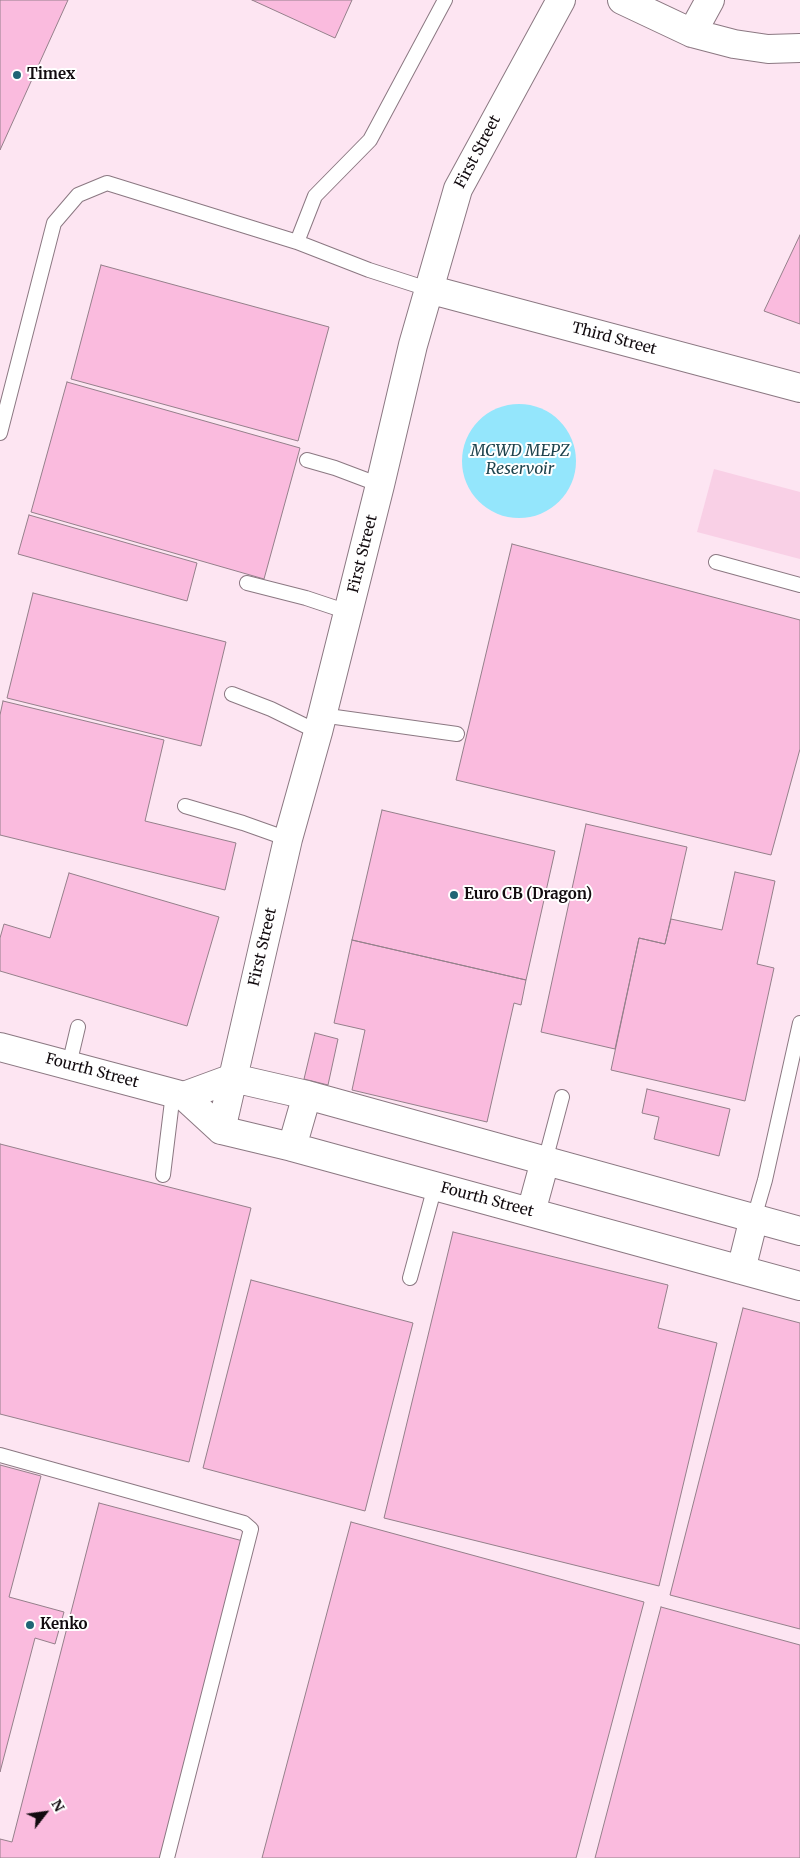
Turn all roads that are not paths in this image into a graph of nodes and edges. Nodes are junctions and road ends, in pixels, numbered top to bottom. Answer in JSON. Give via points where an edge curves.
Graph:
{"nodes":[{"id":1,"x":445,"y":0,"type":"edge"},
{"id":2,"x":561,"y":0,"type":"edge"},
{"id":3,"x":622,"y":0,"type":"edge"},
{"id":4,"x":710,"y":0,"type":"edge"},
{"id":5,"x":692,"y":33,"type":"junction"},
{"id":6,"x":800,"y":48,"type":"edge"},
{"id":7,"x":298,"y":242,"type":"junction"},
{"id":8,"x":428,"y":289,"type":"junction"},
{"id":9,"x":800,"y":388,"type":"edge"},
{"id":10,"x":0,"y":433,"type":"edge"},
{"id":11,"x":307,"y":460,"type":"dead end"},
{"id":12,"x":380,"y":485,"type":"junction"},
{"id":13,"x":716,"y":562,"type":"dead end"},
{"id":14,"x":248,"y":583,"type":"dead end"},
{"id":15,"x":800,"y":585,"type":"edge"},
{"id":16,"x":348,"y":612,"type":"junction"},
{"id":17,"x":232,"y":694,"type":"dead end"},
{"id":18,"x":320,"y":724,"type":"junction"},
{"id":19,"x":457,"y":734,"type":"dead end"},
{"id":20,"x":185,"y":806,"type":"dead end"},
{"id":21,"x":288,"y":839,"type":"junction"},
{"id":22,"x":800,"y":1023,"type":"edge"},
{"id":23,"x":78,"y":1027,"type":"dead end"},
{"id":24,"x":0,"y":1047,"type":"edge"},
{"id":25,"x":69,"y":1065,"type":"junction"},
{"id":26,"x":233,"y":1078,"type":"junction"},
{"id":27,"x":178,"y":1094,"type":"junction"},
{"id":28,"x":307,"y":1095,"type":"junction"},
{"id":29,"x":562,"y":1096,"type":"dead end"},
{"id":30,"x":220,"y":1130,"type":"junction"},
{"id":31,"x":292,"y":1147,"type":"junction"},
{"id":32,"x":545,"y":1161,"type":"junction"},
{"id":33,"x":163,"y":1175,"type":"dead end"},
{"id":34,"x":435,"y":1186,"type":"junction"},
{"id":35,"x":531,"y":1212,"type":"junction"},
{"id":36,"x":754,"y":1218,"type":"junction"},
{"id":37,"x":800,"y":1231,"type":"edge"},
{"id":38,"x":741,"y":1270,"type":"junction"},
{"id":39,"x":410,"y":1278,"type":"dead end"},
{"id":40,"x":800,"y":1286,"type":"edge"},
{"id":41,"x":0,"y":1455,"type":"edge"},
{"id":42,"x":167,"y":1858,"type":"edge"}],
"edges":[{"from":1,"to":7,"type":"lane","via":[[370,140],[315,196]]},
{"from":2,"to":8,"type":"street","name":"First Street","via":[[458,189]]},
{"from":3,"to":5,"type":"street"},
{"from":4,"to":5,"type":"street"},
{"from":5,"to":6,"type":"street","via":[[768,49]]},
{"from":7,"to":8,"type":"lane"},
{"from":7,"to":10,"type":"lane","via":[[107,183],[78,195],[54,224]]},
{"from":8,"to":9,"type":"street","name":"Third Street"},
{"from":8,"to":12,"type":"street","name":"First Street"},
{"from":11,"to":12,"type":"lane"},
{"from":12,"to":16,"type":"street","name":"First Street"},
{"from":13,"to":15,"type":"lane"},
{"from":14,"to":16,"type":"lane"},
{"from":16,"to":18,"type":"street","name":"First Street"},
{"from":17,"to":18,"type":"lane"},
{"from":18,"to":19,"type":"lane"},
{"from":18,"to":21,"type":"street","name":"First Street"},
{"from":20,"to":21,"type":"lane"},
{"from":21,"to":26,"type":"street","name":"First Street"},
{"from":22,"to":36,"type":"lane"},
{"from":23,"to":25,"type":"lane"},
{"from":24,"to":25,"type":"street","name":"Fourth Street"},
{"from":25,"to":27,"type":"street","name":"Fourth Street"},
{"from":26,"to":27,"type":"street"},
{"from":26,"to":28,"type":"street"},
{"from":26,"to":30,"type":"street","name":"First Street"},
{"from":27,"to":30,"type":"street","name":"Fourth Street"},
{"from":27,"to":33,"type":"lane"},
{"from":28,"to":31,"type":"street"},
{"from":28,"to":32,"type":"street"},
{"from":29,"to":32,"type":"lane"},
{"from":30,"to":31,"type":"street","name":"Fourth Street"},
{"from":31,"to":34,"type":"street","name":"Fourth Street"},
{"from":32,"to":35,"type":"street"},
{"from":32,"to":36,"type":"street"},
{"from":34,"to":35,"type":"street","name":"Fourth Street"},
{"from":34,"to":39,"type":"lane"},
{"from":35,"to":38,"type":"street","name":"Fourth Street"},
{"from":36,"to":37,"type":"street"},
{"from":36,"to":38,"type":"street"},
{"from":38,"to":40,"type":"street","name":"Fourth Street"},
{"from":41,"to":42,"type":"lane","via":[[244,1522],[251,1529]]}]}
